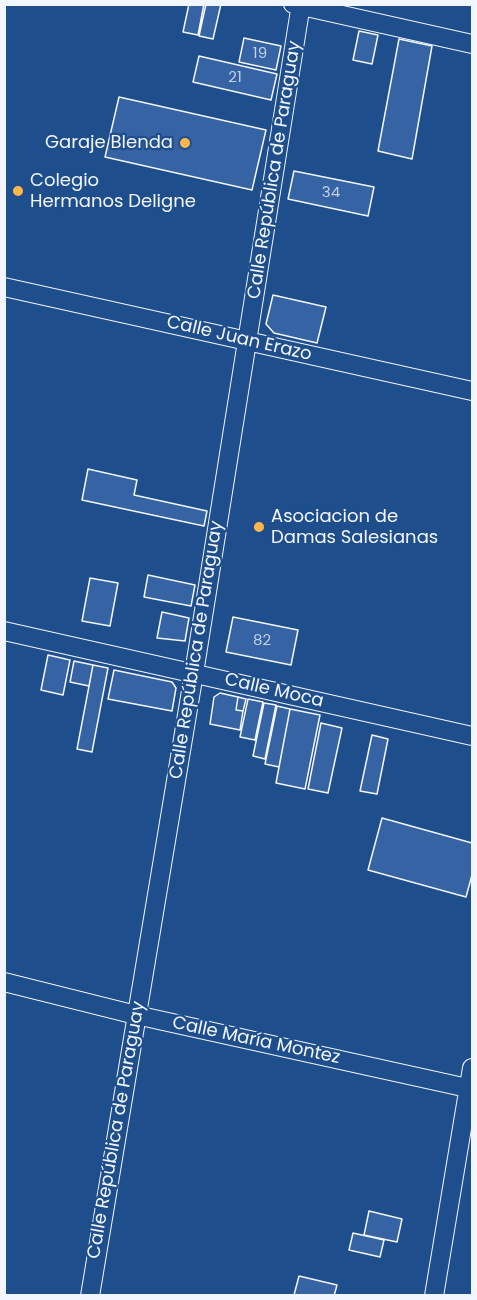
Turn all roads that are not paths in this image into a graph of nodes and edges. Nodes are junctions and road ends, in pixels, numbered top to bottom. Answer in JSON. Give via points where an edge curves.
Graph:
{"nodes":[{"id":1,"x":298,"y":5,"type":"edge"},
{"id":2,"x":472,"y":44,"type":"edge"},
{"id":3,"x":4,"y":287,"type":"edge"},
{"id":4,"x":247,"y":341,"type":"junction"},
{"id":5,"x":472,"y":391,"type":"edge"},
{"id":6,"x":4,"y":631,"type":"edge"},
{"id":7,"x":195,"y":673,"type":"junction"},
{"id":8,"x":472,"y":735,"type":"edge"},
{"id":9,"x":4,"y":982,"type":"edge"},
{"id":10,"x":136,"y":1015,"type":"junction"},
{"id":11,"x":472,"y":1068,"type":"edge"},
{"id":12,"x":471,"y":1089,"type":"edge"},
{"id":13,"x":90,"y":1296,"type":"edge"},
{"id":14,"x":434,"y":1296,"type":"edge"}],
"edges":[{"from":1,"to":2,"type":"street"},
{"from":1,"to":4,"type":"street","name":"Calle República de Paraguay"},
{"from":3,"to":4,"type":"street","name":"Calle Juan Erazo"},
{"from":4,"to":5,"type":"street","name":"Calle Juan Erazo"},
{"from":4,"to":7,"type":"street","name":"Calle República de Paraguay"},
{"from":6,"to":7,"type":"street","name":"Calle Moca"},
{"from":7,"to":8,"type":"street","name":"Calle Moca"},
{"from":7,"to":10,"type":"street","name":"Calle República de Paraguay"},
{"from":9,"to":10,"type":"street","name":"Calle María Montez"},
{"from":10,"to":12,"type":"street","name":"Calle María Montez"},
{"from":10,"to":13,"type":"street","name":"Calle República de Paraguay"},
{"from":11,"to":12,"type":"street"},
{"from":12,"to":14,"type":"street"}]}
